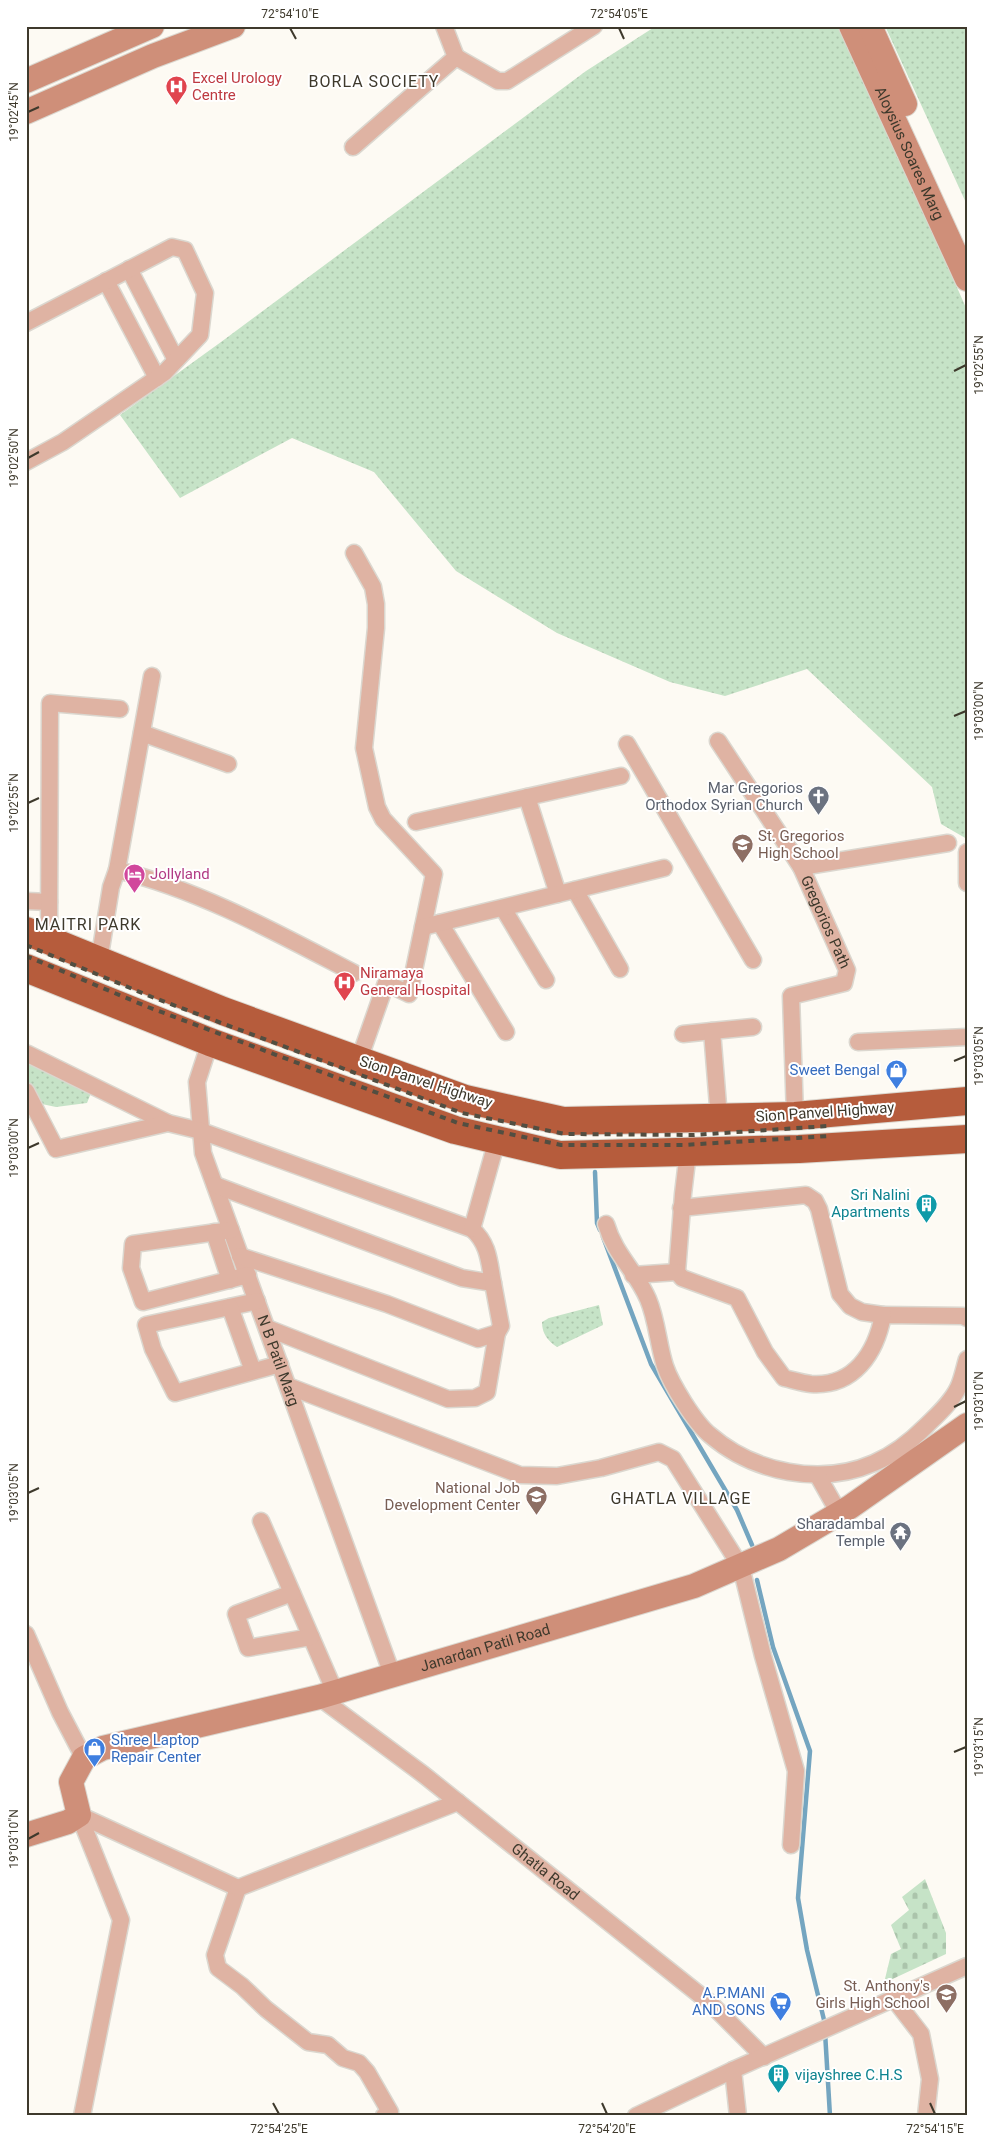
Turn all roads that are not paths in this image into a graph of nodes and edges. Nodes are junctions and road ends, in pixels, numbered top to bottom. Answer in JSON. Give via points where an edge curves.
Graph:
{"nodes":[{"id":1,"x":233,"y":26,"type":"edge"},
{"id":2,"x":444,"y":26,"type":"edge"},
{"id":3,"x":594,"y":26,"type":"edge"},
{"id":4,"x":851,"y":26,"type":"edge"},
{"id":5,"x":870,"y":26,"type":"edge"},
{"id":6,"x":146,"y":27,"type":"edge"},
{"id":7,"x":153,"y":56,"type":"junction"},
{"id":8,"x":456,"y":57,"type":"junction"},
{"id":9,"x":26,"y":81,"type":"edge"},
{"id":10,"x":26,"y":112,"type":"edge"},
{"id":11,"x":353,"y":147,"type":"dead end"},
{"id":12,"x":960,"y":240,"type":"edge"},
{"id":13,"x":129,"y":269,"type":"junction"},
{"id":14,"x":967,"y":279,"type":"edge"},
{"id":15,"x":106,"y":281,"type":"junction"},
{"id":16,"x":140,"y":290,"type":"junction"},
{"id":17,"x":118,"y":303,"type":"junction"},
{"id":18,"x":26,"y":323,"type":"edge"},
{"id":19,"x":173,"y":354,"type":"junction"},
{"id":20,"x":149,"y":362,"type":"junction"},
{"id":21,"x":157,"y":378,"type":"junction"},
{"id":22,"x":26,"y":462,"type":"edge"},
{"id":23,"x":354,"y":553,"type":"dead end"},
{"id":24,"x":152,"y":676,"type":"dead end"},
{"id":25,"x":120,"y":708,"type":"dead end"},
{"id":26,"x":142,"y":734,"type":"junction"},
{"id":27,"x":718,"y":740,"type":"dead end"},
{"id":28,"x":627,"y":744,"type":"dead end"},
{"id":29,"x":228,"y":764,"type":"dead end"},
{"id":30,"x":621,"y":776,"type":"dead end"},
{"id":31,"x":527,"y":797,"type":"junction"},
{"id":32,"x":416,"y":822,"type":"dead end"},
{"id":33,"x":948,"y":843,"type":"dead end"},
{"id":34,"x":967,"y":852,"type":"edge"},
{"id":35,"x":801,"y":867,"type":"junction"},
{"id":36,"x":664,"y":868,"type":"dead end"},
{"id":37,"x":117,"y":870,"type":"junction"},
{"id":38,"x":967,"y":883,"type":"edge"},
{"id":39,"x":575,"y":890,"type":"junction"},
{"id":40,"x":558,"y":894,"type":"junction"},
{"id":41,"x":26,"y":901,"type":"edge"},
{"id":42,"x":49,"y":902,"type":"junction"},
{"id":43,"x":503,"y":908,"type":"junction"},
{"id":44,"x":440,"y":923,"type":"junction"},
{"id":45,"x":423,"y":927,"type":"junction"},
{"id":46,"x":37,"y":936,"type":"edge"},
{"id":47,"x":753,"y":960,"type":"dead end"},
{"id":48,"x":99,"y":961,"type":"junction"},
{"id":49,"x":26,"y":968,"type":"edge"},
{"id":50,"x":620,"y":970,"type":"dead end"},
{"id":51,"x":354,"y":973,"type":"dead end"},
{"id":52,"x":546,"y":980,"type":"dead end"},
{"id":53,"x":753,"y":1027,"type":"dead end"},
{"id":54,"x":506,"y":1032,"type":"dead end"},
{"id":55,"x":712,"y":1032,"type":"junction"},
{"id":56,"x":683,"y":1034,"type":"dead end"},
{"id":57,"x":967,"y":1037,"type":"edge"},
{"id":58,"x":210,"y":1042,"type":"junction"},
{"id":59,"x":858,"y":1042,"type":"dead end"},
{"id":60,"x":26,"y":1056,"type":"edge"},
{"id":61,"x":359,"y":1060,"type":"junction"},
{"id":62,"x":26,"y":1091,"type":"edge"},
{"id":63,"x":967,"y":1101,"type":"edge"},
{"id":64,"x":795,"y":1116,"type":"junction"},
{"id":65,"x":719,"y":1118,"type":"junction"},
{"id":66,"x":168,"y":1123,"type":"junction"},
{"id":67,"x":201,"y":1130,"type":"junction"},
{"id":68,"x":967,"y":1139,"type":"edge"},
{"id":69,"x":497,"y":1140,"type":"junction"},
{"id":70,"x":688,"y":1152,"type":"junction"},
{"id":71,"x":215,"y":1185,"type":"junction"},
{"id":72,"x":681,"y":1208,"type":"junction"},
{"id":73,"x":606,"y":1224,"type":"dead end"},
{"id":74,"x":472,"y":1229,"type":"junction"},
{"id":75,"x":231,"y":1230,"type":"junction"},
{"id":76,"x":214,"y":1232,"type":"junction"},
{"id":77,"x":240,"y":1256,"type":"junction"},
{"id":78,"x":677,"y":1272,"type":"junction"},
{"id":79,"x":633,"y":1275,"type":"junction"},
{"id":80,"x":248,"y":1276,"type":"junction"},
{"id":81,"x":230,"y":1280,"type":"junction"},
{"id":82,"x":492,"y":1283,"type":"junction"},
{"id":83,"x":257,"y":1301,"type":"junction"},
{"id":84,"x":230,"y":1307,"type":"junction"},
{"id":85,"x":883,"y":1315,"type":"junction"},
{"id":86,"x":967,"y":1318,"type":"edge"},
{"id":87,"x":267,"y":1328,"type":"junction"},
{"id":88,"x":497,"y":1333,"type":"junction"},
{"id":89,"x":967,"y":1359,"type":"edge"},
{"id":90,"x":280,"y":1364,"type":"junction"},
{"id":91,"x":253,"y":1371,"type":"junction"},
{"id":92,"x":288,"y":1386,"type":"junction"},
{"id":93,"x":967,"y":1425,"type":"edge"},
{"id":94,"x":818,"y":1476,"type":"junction"},
{"id":95,"x":839,"y":1513,"type":"junction"},
{"id":96,"x":261,"y":1521,"type":"dead end"},
{"id":97,"x":742,"y":1567,"type":"junction"},
{"id":98,"x":292,"y":1593,"type":"junction"},
{"id":99,"x":26,"y":1634,"type":"edge"},
{"id":100,"x":312,"y":1637,"type":"junction"},
{"id":101,"x":392,"y":1674,"type":"junction"},
{"id":102,"x":327,"y":1694,"type":"junction"},
{"id":103,"x":84,"y":1758,"type":"junction"},
{"id":104,"x":458,"y":1802,"type":"junction"},
{"id":105,"x":79,"y":1815,"type":"junction"},
{"id":106,"x":26,"y":1835,"type":"edge"},
{"id":107,"x":791,"y":1845,"type":"dead end"},
{"id":108,"x":238,"y":1888,"type":"junction"},
{"id":109,"x":967,"y":1966,"type":"edge"},
{"id":110,"x":894,"y":1999,"type":"junction"},
{"id":111,"x":764,"y":2057,"type":"junction"},
{"id":112,"x":733,"y":2070,"type":"junction"},
{"id":113,"x":82,"y":2116,"type":"edge"},
{"id":114,"x":384,"y":2116,"type":"edge"},
{"id":115,"x":636,"y":2116,"type":"edge"},
{"id":116,"x":738,"y":2116,"type":"edge"},
{"id":117,"x":926,"y":2116,"type":"edge"}],
"edges":[{"from":1,"to":7,"type":"street"},
{"from":2,"to":8,"type":"street"},
{"from":3,"to":8,"type":"street","via":[[507,81],[498,82]]},
{"from":4,"to":12,"type":"street","name":"Aloysius Soares Marg"},
{"from":5,"to":12,"type":"street","name":"Aloysius Soares Marg"},
{"from":6,"to":7,"type":"street"},
{"from":6,"to":9,"type":"street"},
{"from":7,"to":10,"type":"street"},
{"from":8,"to":11,"type":"street"},
{"from":12,"to":14,"type":"street","name":"Aloysius Soares Marg"},
{"from":13,"to":15,"type":"street"},
{"from":13,"to":16,"type":"street"},
{"from":13,"to":19,"type":"street","via":[[172,247],[185,250],[205,292],[200,335]]},
{"from":15,"to":17,"type":"street"},
{"from":15,"to":18,"type":"street"},
{"from":16,"to":17,"type":"street"},
{"from":16,"to":19,"type":"street"},
{"from":17,"to":20,"type":"street"},
{"from":19,"to":20,"type":"street"},
{"from":19,"to":21,"type":"street"},
{"from":20,"to":21,"type":"street"},
{"from":21,"to":22,"type":"street","via":[[63,442]]},
{"from":23,"to":45,"type":"street","via":[[373,588],[376,604],[364,748],[377,807],[383,819],[434,874]]},
{"from":24,"to":26,"type":"street"},
{"from":25,"to":42,"type":"street","via":[[50,703]]},
{"from":26,"to":29,"type":"street"},
{"from":26,"to":37,"type":"street"},
{"from":27,"to":35,"type":"street","name":"Gregorios Path"},
{"from":28,"to":47,"type":"street"},
{"from":30,"to":31,"type":"street"},
{"from":31,"to":32,"type":"street"},
{"from":31,"to":40,"type":"street"},
{"from":33,"to":35,"type":"street"},
{"from":34,"to":38,"type":"street"},
{"from":35,"to":64,"type":"street","name":"Gregorios Path","via":[[847,970],[844,983],[791,996]]},
{"from":36,"to":39,"type":"street"},
{"from":37,"to":48,"type":"street","via":[[111,887]]},
{"from":37,"to":51,"type":"street","via":[[140,875],[197,897]]},
{"from":39,"to":40,"type":"street"},
{"from":39,"to":50,"type":"street"},
{"from":40,"to":43,"type":"street"},
{"from":41,"to":42,"type":"street"},
{"from":42,"to":46,"type":"street"},
{"from":43,"to":44,"type":"street"},
{"from":43,"to":52,"type":"street"},
{"from":44,"to":45,"type":"street"},
{"from":44,"to":54,"type":"street"},
{"from":45,"to":61,"type":"street","via":[[409,994],[386,983]]},
{"from":46,"to":48,"type":"highway","name":"Sion Panvel Highway"},
{"from":48,"to":61,"type":"highway","name":"Sion Panvel Highway","via":[[223,1011]]},
{"from":49,"to":58,"type":"highway"},
{"from":53,"to":55,"type":"street"},
{"from":55,"to":56,"type":"street"},
{"from":55,"to":65,"type":"street"},
{"from":57,"to":59,"type":"street"},
{"from":58,"to":67,"type":"street","name":"N B Patil Marg","via":[[197,1082]]},
{"from":58,"to":69,"type":"highway","via":[[456,1130]]},
{"from":60,"to":66,"type":"street","via":[[28,1054]]},
{"from":61,"to":65,"type":"highway","name":"Sion Panvel Highway","via":[[466,1098],[563,1121]]},
{"from":62,"to":66,"type":"street","via":[[56,1149]]},
{"from":63,"to":64,"type":"highway","name":"Sion Panvel Highway"},
{"from":64,"to":65,"type":"highway","name":"Sion Panvel Highway"},
{"from":66,"to":67,"type":"street"},
{"from":67,"to":71,"type":"street","name":"N B Patil Marg","via":[[203,1153]]},
{"from":67,"to":74,"type":"street"},
{"from":68,"to":70,"type":"highway"},
{"from":69,"to":70,"type":"highway","via":[[560,1154]]},
{"from":69,"to":74,"type":"street"},
{"from":70,"to":72,"type":"street"},
{"from":71,"to":75,"type":"street","name":"N B Patil Marg"},
{"from":71,"to":82,"type":"street","via":[[462,1278]]},
{"from":72,"to":78,"type":"street"},
{"from":72,"to":85,"type":"street","via":[[806,1195],[819,1208],[840,1294],[850,1306],[862,1312]]},
{"from":73,"to":79,"type":"street","via":[[618,1254]]},
{"from":74,"to":82,"type":"street","via":[[486,1246]]},
{"from":75,"to":76,"type":"street"},
{"from":75,"to":77,"type":"street","name":"N B Patil Marg"},
{"from":76,"to":81,"type":"street"},
{"from":76,"to":81,"type":"street","via":[[133,1244],[131,1268],[134,1279],[143,1302]]},
{"from":77,"to":80,"type":"street","name":"N B Patil Marg"},
{"from":77,"to":88,"type":"street","via":[[387,1304],[478,1339]]},
{"from":78,"to":79,"type":"street"},
{"from":78,"to":85,"type":"street","via":[[682,1278],[737,1298],[765,1352],[784,1378],[811,1384],[833,1382],[866,1361],[879,1335]]},
{"from":79,"to":94,"type":"street","via":[[649,1302],[665,1367],[683,1401],[709,1435],[737,1454],[764,1466]]},
{"from":80,"to":81,"type":"street"},
{"from":80,"to":83,"type":"street","name":"N B Patil Marg"},
{"from":82,"to":88,"type":"street","via":[[501,1326]]},
{"from":83,"to":84,"type":"street"},
{"from":83,"to":87,"type":"street","name":"N B Patil Marg"},
{"from":84,"to":91,"type":"street"},
{"from":84,"to":91,"type":"street","via":[[146,1325],[153,1349],[175,1393]]},
{"from":85,"to":86,"type":"street"},
{"from":87,"to":88,"type":"street","via":[[448,1399],[475,1398],[487,1392]]},
{"from":87,"to":90,"type":"street","name":"N B Patil Marg"},
{"from":89,"to":94,"type":"street","via":[[958,1389],[940,1413],[913,1438],[874,1463],[838,1474]]},
{"from":90,"to":91,"type":"street"},
{"from":90,"to":92,"type":"street","name":"N B Patil Marg"},
{"from":92,"to":97,"type":"street","via":[[520,1475],[557,1476],[659,1452],[673,1459]]},
{"from":92,"to":101,"type":"street","name":"N B Patil Marg"},
{"from":93,"to":95,"type":"street","name":"Janardan Patil Road"},
{"from":94,"to":95,"type":"street"},
{"from":95,"to":97,"type":"street","name":"Janardan Patil Road"},
{"from":96,"to":98,"type":"street"},
{"from":97,"to":101,"type":"street","name":"Janardan Patil Road","via":[[694,1586]]},
{"from":97,"to":107,"type":"street","via":[[796,1771]]},
{"from":98,"to":100,"type":"street"},
{"from":98,"to":100,"type":"street","via":[[236,1614],[248,1648]]},
{"from":99,"to":103,"type":"street"},
{"from":100,"to":102,"type":"street"},
{"from":101,"to":102,"type":"street","name":"Janardan Patil Road"},
{"from":102,"to":103,"type":"street","name":"Janardan Patil Road","via":[[103,1748]]},
{"from":102,"to":104,"type":"street","name":"Ghatla Road"},
{"from":103,"to":105,"type":"street","via":[[70,1782]]},
{"from":104,"to":108,"type":"street"},
{"from":104,"to":111,"type":"street","name":"Ghatla Road","via":[[710,2003]]},
{"from":105,"to":106,"type":"street","via":[[68,1822]]},
{"from":105,"to":108,"type":"street"},
{"from":105,"to":113,"type":"street","via":[[122,1920]]},
{"from":108,"to":114,"type":"street","via":[[215,1955],[218,1968],[308,2042],[328,2045],[343,2058],[359,2063],[390,2112]]},
{"from":109,"to":110,"type":"street"},
{"from":110,"to":111,"type":"street"},
{"from":110,"to":117,"type":"street","via":[[921,2034],[930,2079]]},
{"from":111,"to":112,"type":"street"},
{"from":112,"to":115,"type":"street"},
{"from":112,"to":116,"type":"street"}]}
